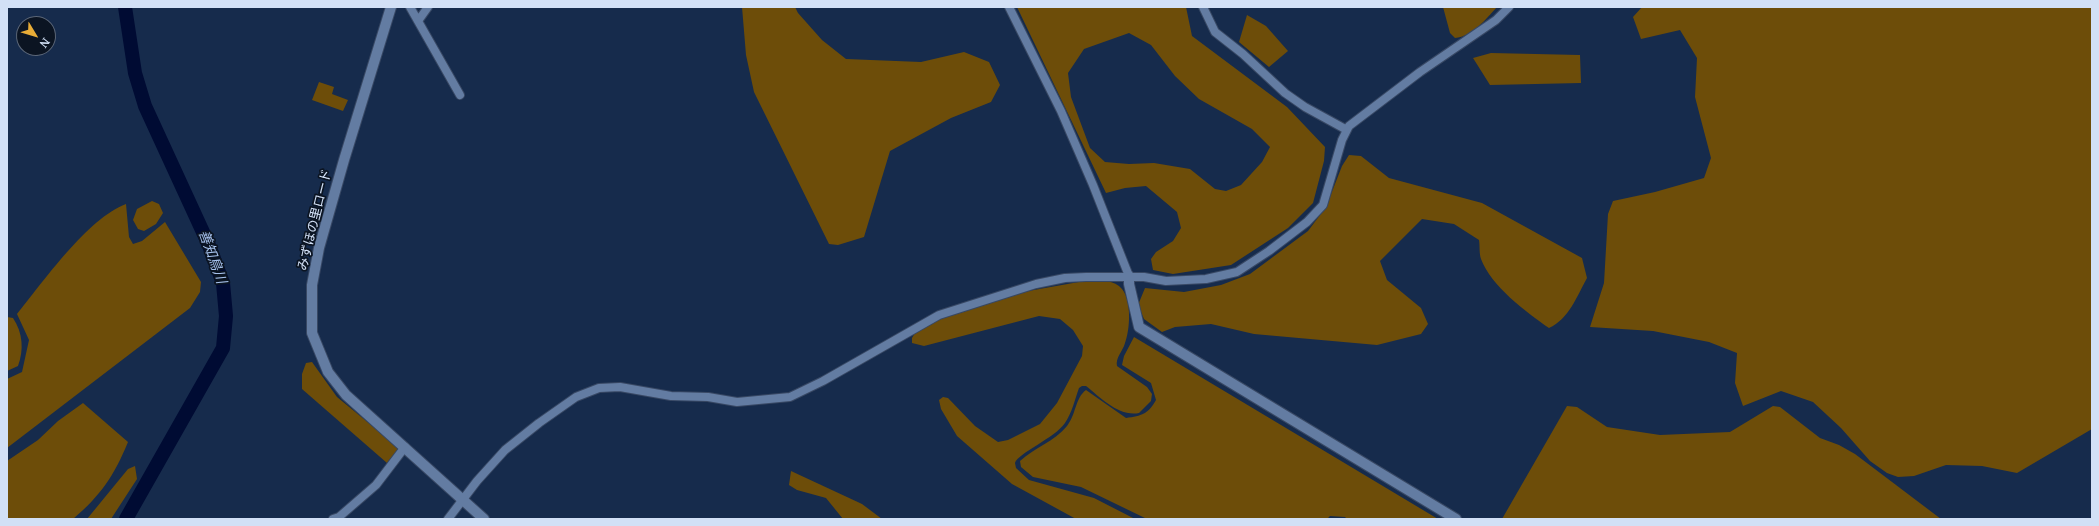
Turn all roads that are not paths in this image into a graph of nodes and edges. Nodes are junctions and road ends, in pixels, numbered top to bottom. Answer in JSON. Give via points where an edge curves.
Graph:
{"nodes":[{"id":1,"x":390,"y":7,"type":"edge"},
{"id":2,"x":410,"y":7,"type":"edge"},
{"id":3,"x":428,"y":7,"type":"edge"},
{"id":4,"x":1009,"y":7,"type":"edge"},
{"id":5,"x":1203,"y":7,"type":"edge"},
{"id":6,"x":1509,"y":7,"type":"edge"},
{"id":7,"x":418,"y":21,"type":"junction"},
{"id":8,"x":460,"y":95,"type":"dead end"},
{"id":9,"x":1347,"y":130,"type":"junction"},
{"id":10,"x":1129,"y":276,"type":"junction"},
{"id":11,"x":405,"y":448,"type":"junction"},
{"id":12,"x":463,"y":498,"type":"junction"},
{"id":13,"x":333,"y":519,"type":"edge"},
{"id":14,"x":448,"y":519,"type":"edge"},
{"id":15,"x":484,"y":519,"type":"edge"},
{"id":16,"x":1456,"y":519,"type":"edge"}],
"edges":[{"from":1,"to":11,"type":"street","name":"みずほの里ロード","via":[[319,248],[312,285],[312,333],[328,372],[346,395]]},
{"from":2,"to":7,"type":"street"},
{"from":3,"to":7,"type":"street"},
{"from":4,"to":10,"type":"street","via":[[1067,125]]},
{"from":5,"to":9,"type":"street","via":[[1215,32],[1285,93]]},
{"from":6,"to":9,"type":"street","via":[[1496,20],[1414,77]]},
{"from":7,"to":8,"type":"street"},
{"from":9,"to":10,"type":"street","via":[[1323,204],[1306,222],[1269,251],[1237,272],[1206,278],[1166,281]]},
{"from":10,"to":12,"type":"street","via":[[1065,278],[1036,284],[939,315],[790,397],[737,402],[708,397],[671,396],[620,387],[599,388],[576,397],[505,450]]},
{"from":10,"to":16,"type":"street","via":[[1139,327]]},
{"from":11,"to":12,"type":"street","name":"みずほの里ロード"},
{"from":11,"to":13,"type":"street","via":[[376,484],[339,517]]},
{"from":12,"to":14,"type":"street"},
{"from":12,"to":15,"type":"street","name":"みずほの里ロード"}]}
